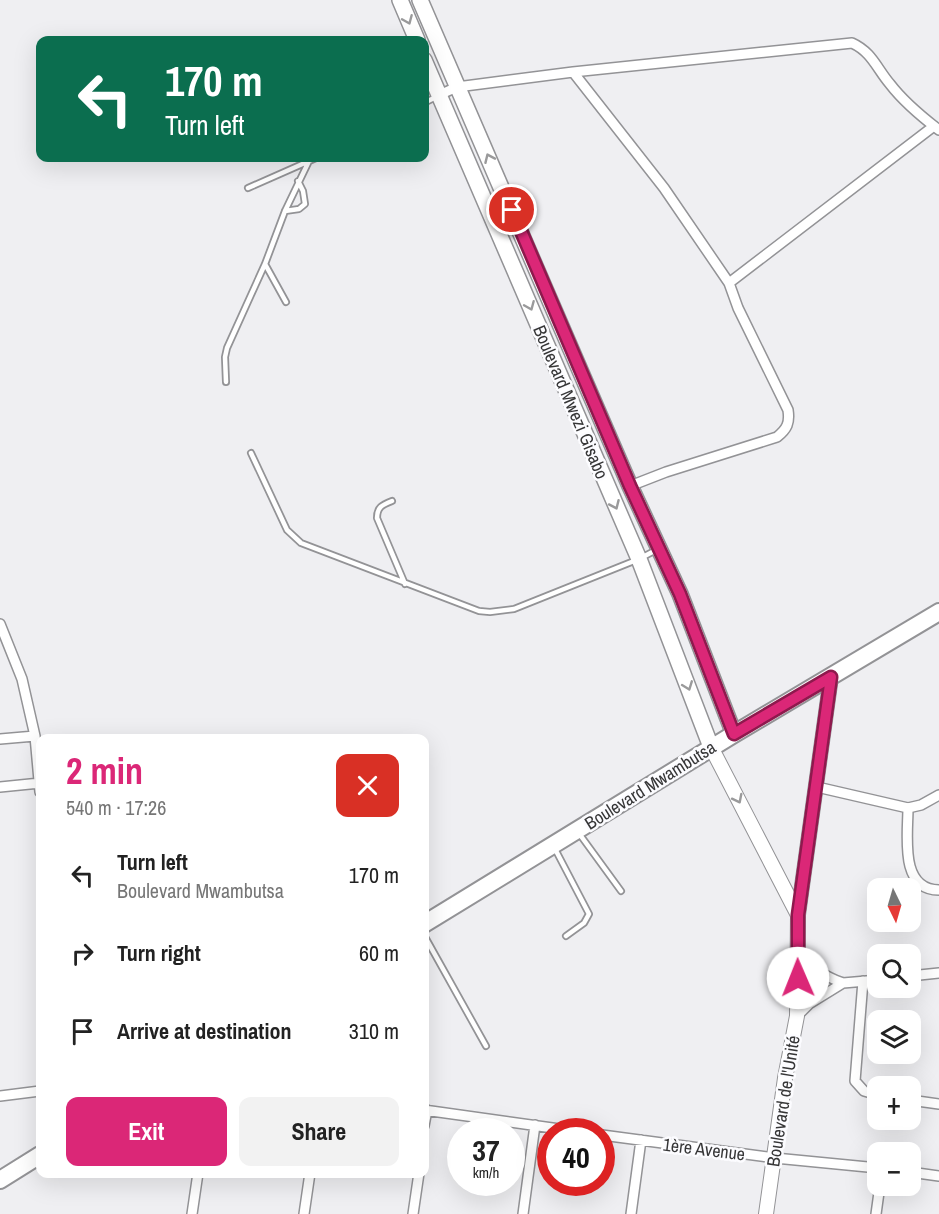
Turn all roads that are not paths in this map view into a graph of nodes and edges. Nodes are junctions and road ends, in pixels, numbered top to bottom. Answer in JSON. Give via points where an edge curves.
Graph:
{"nodes":[{"id":1,"x":400,"y":0,"type":"edge"},
{"id":2,"x":420,"y":0,"type":"edge"},
{"id":3,"x":415,"y":36,"type":"edge"},
{"id":4,"x":429,"y":72,"type":"edge"},
{"id":5,"x":573,"y":72,"type":"junction"},
{"id":6,"x":457,"y":87,"type":"junction"},
{"id":7,"x":439,"y":95,"type":"junction"},
{"id":8,"x":429,"y":100,"type":"edge"},
{"id":9,"x":937,"y":128,"type":"edge"},
{"id":10,"x":307,"y":162,"type":"edge"},
{"id":11,"x":308,"y":162,"type":"edge"},
{"id":12,"x":298,"y":181,"type":"junction"},
{"id":13,"x":248,"y":188,"type":"dead end"},
{"id":14,"x":285,"y":211,"type":"junction"},
{"id":15,"x":266,"y":264,"type":"junction"},
{"id":16,"x":539,"y":272,"type":"junction"},
{"id":17,"x":519,"y":281,"type":"junction"},
{"id":18,"x":729,"y":283,"type":"junction"},
{"id":19,"x":286,"y":302,"type":"dead end"},
{"id":20,"x":226,"y":382,"type":"dead end"},
{"id":21,"x":251,"y":453,"type":"dead end"},
{"id":22,"x":630,"y":486,"type":"junction"},
{"id":23,"x":392,"y":501,"type":"dead end"},
{"id":24,"x":659,"y":548,"type":"junction"},
{"id":25,"x":639,"y":560,"type":"junction"},
{"id":26,"x":405,"y":584,"type":"junction"},
{"id":27,"x":939,"y":612,"type":"edge"},
{"id":28,"x":0,"y":624,"type":"edge"},
{"id":29,"x":4,"y":644,"type":"edge"},
{"id":30,"x":831,"y":677,"type":"junction"},
{"id":31,"x":734,"y":734,"type":"junction"},
{"id":32,"x":35,"y":736,"type":"junction"},
{"id":33,"x":0,"y":739,"type":"edge"},
{"id":34,"x":36,"y":746,"type":"edge"},
{"id":35,"x":711,"y":747,"type":"junction"},
{"id":36,"x":0,"y":787,"type":"edge"},
{"id":37,"x":817,"y":787,"type":"junction"},
{"id":38,"x":36,"y":788,"type":"edge"},
{"id":39,"x":939,"y":795,"type":"edge"},
{"id":40,"x":908,"y":808,"type":"junction"},
{"id":41,"x":576,"y":830,"type":"junction"},
{"id":42,"x":553,"y":844,"type":"junction"},
{"id":43,"x":939,"y":890,"type":"edge"},
{"id":44,"x":621,"y":891,"type":"dead end"},
{"id":45,"x":798,"y":915,"type":"junction"},
{"id":46,"x":429,"y":921,"type":"edge"},
{"id":47,"x":566,"y":936,"type":"dead end"},
{"id":48,"x":429,"y":944,"type":"edge"},
{"id":49,"x":798,"y":950,"type":"junction"},
{"id":50,"x":939,"y":973,"type":"edge"},
{"id":51,"x":921,"y":975,"type":"edge"},
{"id":52,"x":863,"y":981,"type":"junction"},
{"id":53,"x":867,"y":981,"type":"edge"},
{"id":54,"x":843,"y":983,"type":"junction"},
{"id":55,"x":797,"y":1016,"type":"junction"},
{"id":56,"x":486,"y":1046,"type":"dead end"},
{"id":57,"x":36,"y":1092,"type":"edge"},
{"id":58,"x":867,"y":1092,"type":"edge"},
{"id":59,"x":0,"y":1096,"type":"edge"},
{"id":60,"x":921,"y":1102,"type":"edge"},
{"id":61,"x":939,"y":1104,"type":"edge"},
{"id":62,"x":429,"y":1111,"type":"edge"},
{"id":63,"x":535,"y":1125,"type":"joint"},
{"id":64,"x":615,"y":1137,"type":"edge"},
{"id":65,"x":641,"y":1140,"type":"junction"},
{"id":66,"x":36,"y":1158,"type":"edge"},
{"id":67,"x":775,"y":1158,"type":"junction"},
{"id":68,"x":867,"y":1167,"type":"edge"},
{"id":69,"x":921,"y":1174,"type":"edge"},
{"id":70,"x":939,"y":1176,"type":"edge"},
{"id":71,"x":197,"y":1178,"type":"edge"},
{"id":72,"x":309,"y":1178,"type":"edge"},
{"id":73,"x":418,"y":1178,"type":"edge"},
{"id":74,"x":0,"y":1180,"type":"edge"},
{"id":75,"x":878,"y":1196,"type":"edge"},
{"id":76,"x":192,"y":1214,"type":"edge"},
{"id":77,"x":304,"y":1214,"type":"edge"},
{"id":78,"x":413,"y":1214,"type":"edge"},
{"id":79,"x":523,"y":1214,"type":"edge"},
{"id":80,"x":631,"y":1214,"type":"edge"},
{"id":81,"x":766,"y":1214,"type":"edge"},
{"id":82,"x":876,"y":1214,"type":"edge"}],
"edges":[{"from":1,"to":3,"type":"main road","one_way":true},
{"from":2,"to":6,"type":"main road","name":"Boulevard Mwezi Gisabo"},
{"from":4,"to":7,"type":"main road","name":"Boulevard Mwezi Gisabo"},
{"from":5,"to":6,"type":"street"},
{"from":5,"to":9,"type":"street","via":[[852,43],[863,48],[889,84]]},
{"from":5,"to":18,"type":"street","via":[[664,188]]},
{"from":6,"to":7,"type":"street"},
{"from":16,"to":6,"type":"main road","name":"Boulevard Mwezi Gisabo","one_way":true},
{"from":7,"to":8,"type":"lane"},
{"from":7,"to":17,"type":"main road","name":"Boulevard Mwezi Gisabo"},
{"from":9,"to":18,"type":"street"},
{"from":10,"to":13,"type":"lane"},
{"from":11,"to":12,"type":"lane"},
{"from":12,"to":14,"type":"lane"},
{"from":12,"to":14,"type":"lane","via":[[305,204]]},
{"from":14,"to":15,"type":"lane"},
{"from":15,"to":19,"type":"lane"},
{"from":15,"to":20,"type":"lane","via":[[227,348]]},
{"from":16,"to":17,"type":"main road"},
{"from":16,"to":22,"type":"main road","name":"Boulevard Mwezi Gisabo"},
{"from":17,"to":25,"type":"main road","name":"Boulevard Mwezi Gisabo","one_way":true},
{"from":18,"to":22,"type":"street","via":[[788,410],[790,421],[786,430],[777,437]]},
{"from":21,"to":26,"type":"lane","via":[[293,538]]},
{"from":22,"to":24,"type":"main road","name":"Boulevard Mwezi Gisabo"},
{"from":23,"to":26,"type":"lane","via":[[380,505],[377,518]]},
{"from":24,"to":25,"type":"lane"},
{"from":24,"to":31,"type":"main road","name":"Boulevard Mwezi Gisabo"},
{"from":25,"to":26,"type":"lane","via":[[501,612],[479,611]]},
{"from":25,"to":35,"type":"main road","name":"Boulevard Mwezi Gisabo","one_way":true},
{"from":27,"to":30,"type":"highway","name":"Boulevard Mwambutsa"},
{"from":28,"to":29,"type":"street"},
{"from":29,"to":32,"type":"street","via":[[22,679]]},
{"from":30,"to":31,"type":"highway","name":"Boulevard Mwambutsa"},
{"from":30,"to":37,"type":"street","name":"Boulevard de l'Unité"},
{"from":31,"to":35,"type":"highway","name":"Boulevard Mwambutsa"},
{"from":32,"to":33,"type":"street"},
{"from":32,"to":34,"type":"street"},
{"from":35,"to":41,"type":"highway","name":"Boulevard Mwambutsa"},
{"from":35,"to":45,"type":"street","name":"Boulevard de l'Unité","one_way":true},
{"from":36,"to":38,"type":"street"},
{"from":37,"to":40,"type":"street"},
{"from":37,"to":45,"type":"street","name":"Boulevard de l'Unité"},
{"from":39,"to":40,"type":"street"},
{"from":40,"to":43,"type":"street","via":[[908,860],[913,875],[919,885]]},
{"from":41,"to":42,"type":"highway","name":"Boulevard Mwambutsa"},
{"from":41,"to":44,"type":"lane"},
{"from":42,"to":46,"type":"highway","name":"Boulevard Mwambutsa"},
{"from":42,"to":47,"type":"lane","via":[[589,914],[584,923]]},
{"from":45,"to":49,"type":"street","name":"Boulevard de l'Unité"},
{"from":48,"to":56,"type":"lane"},
{"from":49,"to":54,"type":"street","via":[[816,971]]},
{"from":49,"to":55,"type":"street","name":"Boulevard de l'Unité"},
{"from":50,"to":51,"type":"street"},
{"from":52,"to":53,"type":"street"},
{"from":52,"to":54,"type":"street"},
{"from":52,"to":58,"type":"street","via":[[855,1081]]},
{"from":54,"to":55,"type":"street"},
{"from":55,"to":67,"type":"street","name":"Boulevard de l'Unité"},
{"from":57,"to":59,"type":"street"},
{"from":60,"to":61,"type":"street"},
{"from":62,"to":63,"type":"street"},
{"from":63,"to":79,"type":"street"},
{"from":64,"to":65,"type":"street","name":"1ère Avenue"},
{"from":65,"to":67,"type":"street","name":"1ère Avenue"},
{"from":65,"to":80,"type":"street"},
{"from":66,"to":74,"type":"highway"},
{"from":67,"to":68,"type":"street","name":"1ère Avenue"},
{"from":67,"to":81,"type":"street","name":"Boulevard de l'Unité"},
{"from":69,"to":70,"type":"street"},
{"from":71,"to":76,"type":"street"},
{"from":72,"to":77,"type":"street"},
{"from":73,"to":78,"type":"street"},
{"from":75,"to":82,"type":"street"}]}
